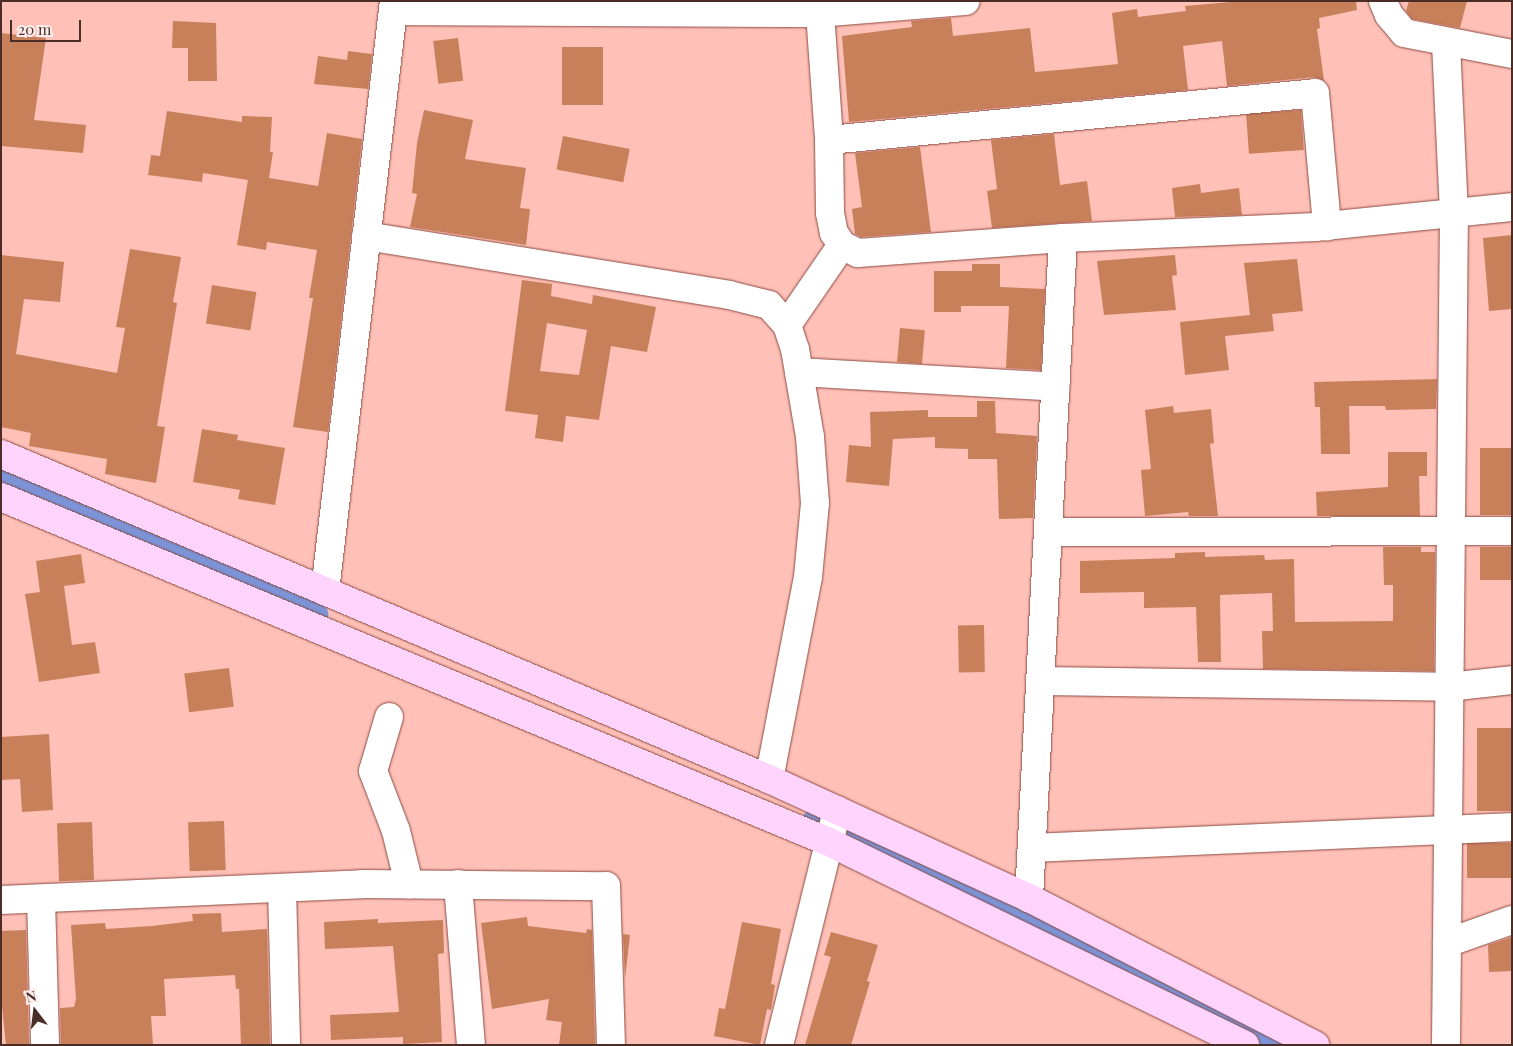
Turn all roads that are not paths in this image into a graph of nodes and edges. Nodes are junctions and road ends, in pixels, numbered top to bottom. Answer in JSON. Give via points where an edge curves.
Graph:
{"nodes":[{"id":1,"x":966,"y":1,"type":"edge"},
{"id":2,"x":1383,"y":1,"type":"edge"},
{"id":3,"x":393,"y":6,"type":"edge"},
{"id":4,"x":820,"y":13,"type":"junction"},
{"id":5,"x":1446,"y":43,"type":"junction"},
{"id":6,"x":1512,"y":54,"type":"edge"},
{"id":7,"x":829,"y":140,"type":"junction"},
{"id":8,"x":1512,"y":207,"type":"edge"},
{"id":9,"x":1454,"y":213,"type":"junction"},
{"id":10,"x":1327,"y":226,"type":"junction"},
{"id":11,"x":366,"y":236,"type":"junction"},
{"id":12,"x":1063,"y":238,"type":"junction"},
{"id":13,"x":842,"y":245,"type":"junction"},
{"id":14,"x":787,"y":325,"type":"junction"},
{"id":15,"x":799,"y":372,"type":"junction"},
{"id":16,"x":1056,"y":387,"type":"junction"},
{"id":17,"x":1,"y":454,"type":"edge"},
{"id":18,"x":1,"y":497,"type":"edge"},
{"id":19,"x":1049,"y":532,"type":"junction"},
{"id":20,"x":1512,"y":532,"type":"edge"},
{"id":21,"x":1450,"y":533,"type":"junction"},
{"id":22,"x":325,"y":591,"type":"junction"},
{"id":23,"x":1512,"y":680,"type":"edge"},
{"id":24,"x":1042,"y":681,"type":"junction"},
{"id":25,"x":1448,"y":687,"type":"junction"},
{"id":26,"x":389,"y":716,"type":"dead end"},
{"id":27,"x":769,"y":779,"type":"junction"},
{"id":28,"x":833,"y":827,"type":"junction"},
{"id":29,"x":1512,"y":827,"type":"edge"},
{"id":30,"x":1448,"y":830,"type":"junction"},
{"id":31,"x":1034,"y":848,"type":"junction"},
{"id":32,"x":409,"y":884,"type":"junction"},
{"id":33,"x":458,"y":884,"type":"junction"},
{"id":34,"x":282,"y":888,"type":"junction"},
{"id":35,"x":1029,"y":898,"type":"junction"},
{"id":36,"x":41,"y":899,"type":"junction"},
{"id":37,"x":1,"y":900,"type":"edge"},
{"id":38,"x":1512,"y":920,"type":"edge"},
{"id":39,"x":1447,"y":943,"type":"junction"},
{"id":40,"x":45,"y":1045,"type":"edge"},
{"id":41,"x":286,"y":1045,"type":"edge"},
{"id":42,"x":471,"y":1045,"type":"edge"},
{"id":43,"x":611,"y":1045,"type":"edge"},
{"id":44,"x":779,"y":1045,"type":"edge"},
{"id":45,"x":1245,"y":1045,"type":"edge"},
{"id":46,"x":1315,"y":1045,"type":"edge"},
{"id":47,"x":1446,"y":1045,"type":"edge"}],
"edges":[{"from":1,"to":4,"type":"street"},
{"from":2,"to":5,"type":"street","via":[[1389,15],[1404,33]]},
{"from":3,"to":4,"type":"street"},
{"from":3,"to":11,"type":"street"},
{"from":4,"to":7,"type":"street"},
{"from":5,"to":6,"type":"street"},
{"from":5,"to":9,"type":"street"},
{"from":7,"to":10,"type":"street","via":[[1315,93]]},
{"from":7,"to":13,"type":"street","via":[[830,213],[834,233]]},
{"from":8,"to":9,"type":"street"},
{"from":9,"to":10,"type":"street"},
{"from":9,"to":21,"type":"street"},
{"from":10,"to":12,"type":"street"},
{"from":11,"to":14,"type":"street","via":[[729,295],[769,305]]},
{"from":11,"to":22,"type":"street"},
{"from":12,"to":13,"type":"street","via":[[858,254]]},
{"from":12,"to":16,"type":"street"},
{"from":13,"to":14,"type":"street"},
{"from":14,"to":15,"type":"street"},
{"from":15,"to":16,"type":"street"},
{"from":15,"to":27,"type":"street","via":[[810,438],[815,503],[808,577]]},
{"from":16,"to":19,"type":"street"},
{"from":17,"to":22,"type":"main road"},
{"from":18,"to":28,"type":"main road"},
{"from":19,"to":21,"type":"street"},
{"from":19,"to":24,"type":"street"},
{"from":20,"to":21,"type":"street"},
{"from":21,"to":25,"type":"street"},
{"from":22,"to":27,"type":"main road","via":[[702,754]]},
{"from":23,"to":25,"type":"street"},
{"from":24,"to":25,"type":"street"},
{"from":24,"to":31,"type":"street"},
{"from":25,"to":30,"type":"street"},
{"from":26,"to":32,"type":"street","via":[[373,770],[396,832]]},
{"from":27,"to":28,"type":"main road"},
{"from":28,"to":35,"type":"main road"},
{"from":28,"to":44,"type":"street"},
{"from":28,"to":45,"type":"main road"},
{"from":29,"to":30,"type":"street"},
{"from":30,"to":31,"type":"street"},
{"from":30,"to":39,"type":"street"},
{"from":31,"to":35,"type":"street"},
{"from":32,"to":33,"type":"street"},
{"from":32,"to":34,"type":"street"},
{"from":33,"to":42,"type":"street"},
{"from":33,"to":43,"type":"street","via":[[606,886]]},
{"from":34,"to":36,"type":"street"},
{"from":34,"to":41,"type":"street"},
{"from":35,"to":46,"type":"main road"},
{"from":36,"to":37,"type":"street"},
{"from":36,"to":40,"type":"street"},
{"from":38,"to":39,"type":"street"},
{"from":39,"to":47,"type":"street"}]}
